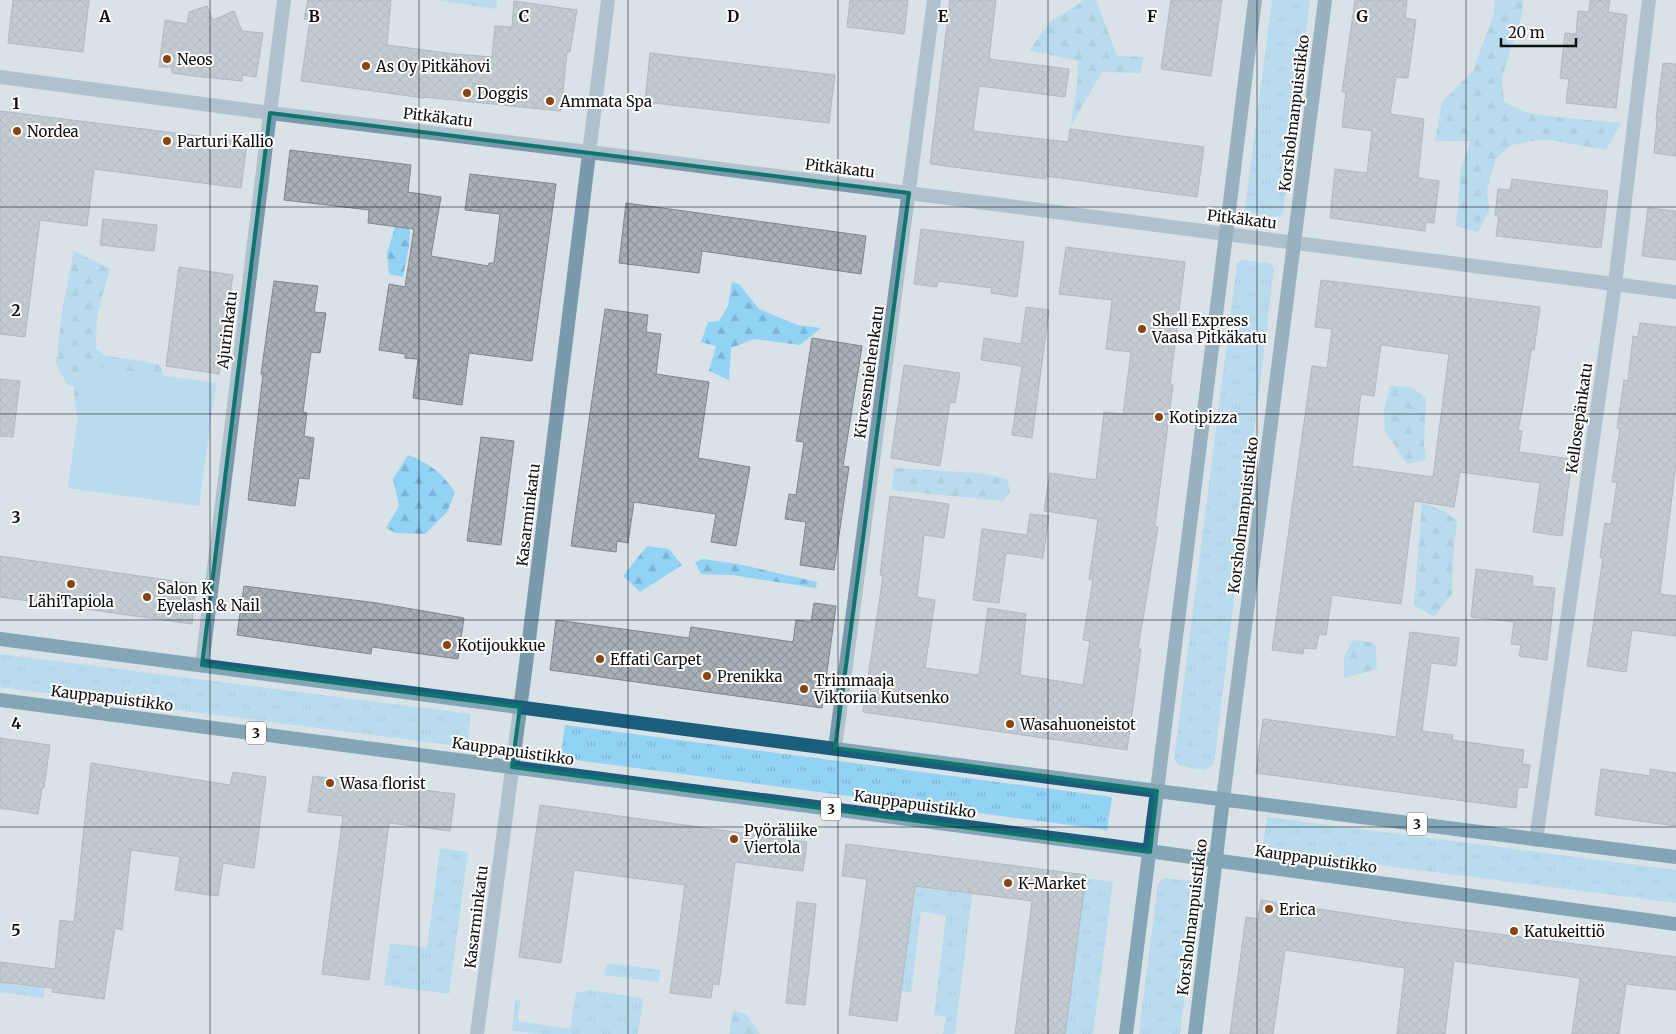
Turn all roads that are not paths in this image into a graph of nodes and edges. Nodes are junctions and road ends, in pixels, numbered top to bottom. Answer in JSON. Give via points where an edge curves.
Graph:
{"nodes":[{"id":1,"x":284,"y":0,"type":"edge"},
{"id":2,"x":608,"y":0,"type":"edge"},
{"id":3,"x":934,"y":0,"type":"edge"},
{"id":4,"x":1255,"y":0,"type":"edge"},
{"id":5,"x":1325,"y":0,"type":"edge"},
{"id":6,"x":1649,"y":0,"type":"edge"},
{"id":7,"x":0,"y":77,"type":"edge"},
{"id":8,"x":270,"y":113,"type":"junction"},
{"id":9,"x":590,"y":152,"type":"junction"},
{"id":10,"x":909,"y":193,"type":"junction"},
{"id":11,"x":1226,"y":234,"type":"junction"},
{"id":12,"x":1294,"y":243,"type":"junction"},
{"id":13,"x":1614,"y":284,"type":"junction"},
{"id":14,"x":1676,"y":292,"type":"edge"},
{"id":15,"x":0,"y":639,"type":"edge"},
{"id":16,"x":202,"y":665,"type":"junction"},
{"id":17,"x":0,"y":700,"type":"edge"},
{"id":18,"x":520,"y":707,"type":"junction"},
{"id":19,"x":835,"y":748,"type":"junction"},
{"id":20,"x":512,"y":767,"type":"junction"},
{"id":21,"x":1157,"y":791,"type":"junction"},
{"id":22,"x":1223,"y":799,"type":"junction"},
{"id":23,"x":1536,"y":840,"type":"junction"},
{"id":24,"x":1150,"y":852,"type":"junction"},
{"id":25,"x":1676,"y":857,"type":"edge"},
{"id":26,"x":1215,"y":861,"type":"junction"},
{"id":27,"x":1676,"y":924,"type":"edge"},
{"id":28,"x":477,"y":1034,"type":"edge"},
{"id":29,"x":1126,"y":1034,"type":"edge"},
{"id":30,"x":1194,"y":1034,"type":"edge"}],
"edges":[{"from":1,"to":8,"type":"street","name":"Ajurinkatu"},
{"from":2,"to":9,"type":"street","name":"Kasarminkatu"},
{"from":3,"to":10,"type":"street","name":"Kirvesmiehenkatu"},
{"from":4,"to":11,"type":"main road"},
{"from":5,"to":12,"type":"main road","name":"Korsholmanpuistikko"},
{"from":6,"to":13,"type":"street","name":"Kellosepänkatu"},
{"from":7,"to":8,"type":"street","name":"Pitkäkatu"},
{"from":8,"to":9,"type":"street","name":"Pitkäkatu"},
{"from":8,"to":16,"type":"street","name":"Ajurinkatu"},
{"from":9,"to":10,"type":"street","name":"Pitkäkatu"},
{"from":9,"to":18,"type":"street","name":"Kasarminkatu"},
{"from":10,"to":11,"type":"street","name":"Pitkäkatu"},
{"from":10,"to":19,"type":"street","name":"Kirvesmiehenkatu"},
{"from":11,"to":12,"type":"street","name":"Pitkäkatu"},
{"from":11,"to":21,"type":"main road"},
{"from":12,"to":13,"type":"street","name":"Pitkäkatu"},
{"from":12,"to":22,"type":"main road","name":"Korsholmanpuistikko"},
{"from":13,"to":14,"type":"street","name":"Pitkäkatu"},
{"from":13,"to":23,"type":"street","name":"Kellosepänkatu"},
{"from":15,"to":16,"type":"main road","number":"3"},
{"from":16,"to":18,"type":"main road","number":"3"},
{"from":17,"to":20,"type":"main road","name":"Kauppapuistikko","number":"3"},
{"from":18,"to":19,"type":"main road","number":"3"},
{"from":18,"to":20,"type":"street","name":"Kasarminkatu"},
{"from":19,"to":21,"type":"main road","number":"3"},
{"from":20,"to":24,"type":"main road","name":"Kauppapuistikko","number":"3"},
{"from":20,"to":28,"type":"street","name":"Kasarminkatu"},
{"from":21,"to":22,"type":"main road","number":"3"},
{"from":21,"to":24,"type":"main road"},
{"from":22,"to":23,"type":"main road","number":"3"},
{"from":22,"to":26,"type":"main road","name":"Korsholmanpuistikko"},
{"from":23,"to":25,"type":"main road","number":"3"},
{"from":24,"to":26,"type":"main road","name":"Kauppapuistikko","number":"3"},
{"from":24,"to":29,"type":"main road"},
{"from":26,"to":27,"type":"main road","name":"Kauppapuistikko","number":"3"},
{"from":26,"to":30,"type":"main road","name":"Korsholmanpuistikko"}]}
